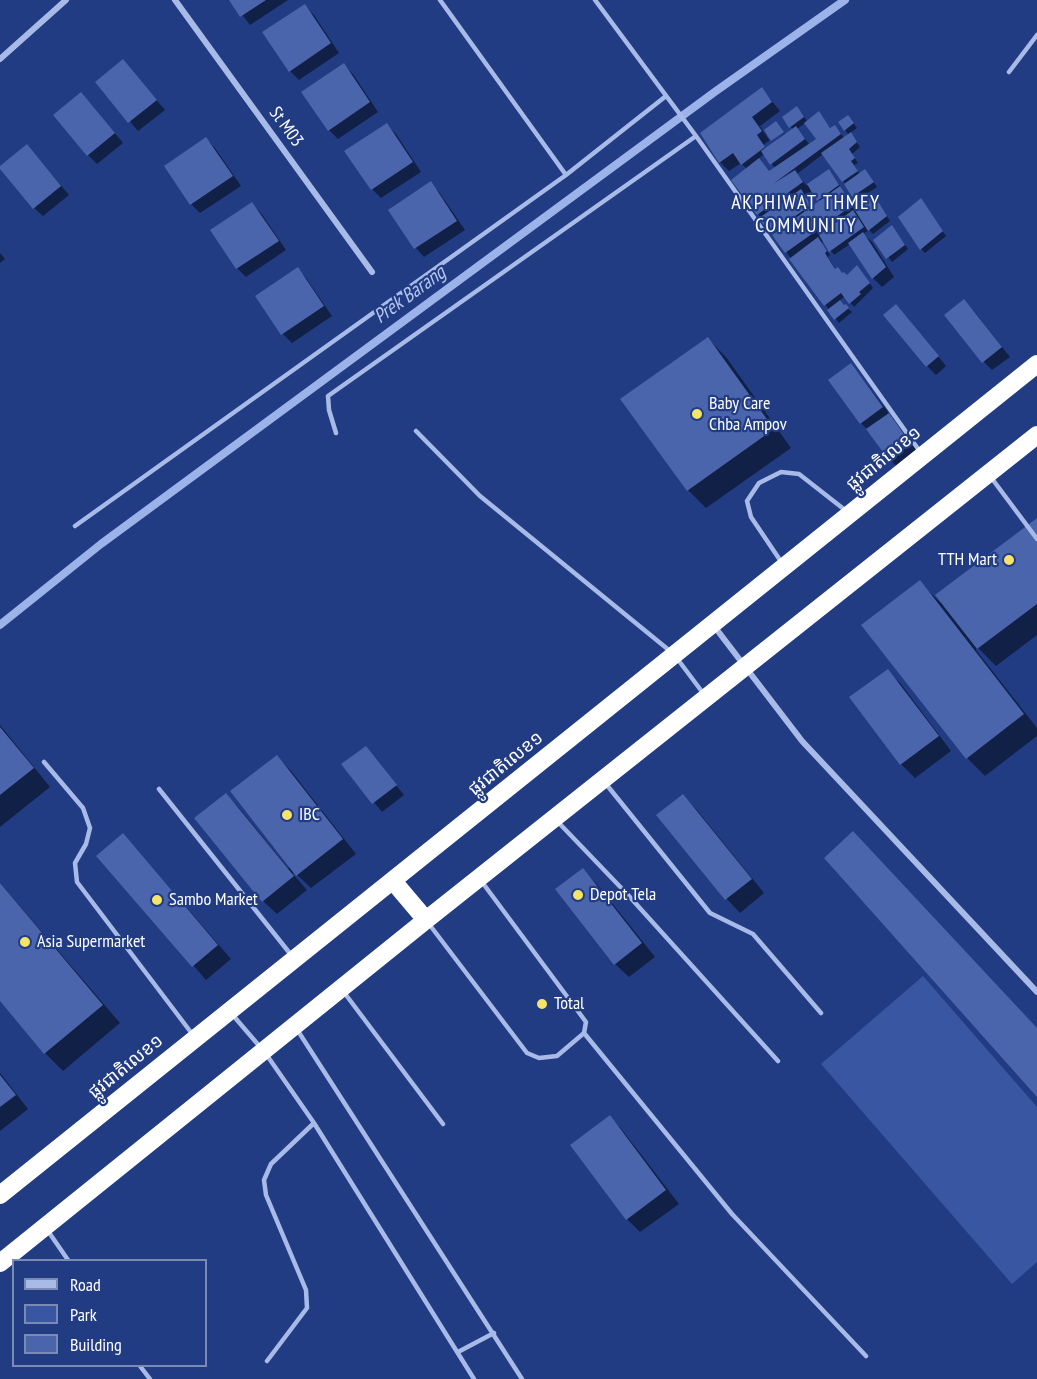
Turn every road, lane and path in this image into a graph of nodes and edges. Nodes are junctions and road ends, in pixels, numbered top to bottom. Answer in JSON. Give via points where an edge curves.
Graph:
{"nodes":[{"id":1,"x":66,"y":0,"type":"edge"},
{"id":2,"x":175,"y":0,"type":"edge"},
{"id":3,"x":440,"y":0,"type":"edge"},
{"id":4,"x":595,"y":0,"type":"edge"},
{"id":5,"x":1037,"y":35,"type":"edge"},
{"id":6,"x":0,"y":59,"type":"edge"},
{"id":7,"x":1009,"y":72,"type":"dead end"},
{"id":8,"x":666,"y":96,"type":"junction"},
{"id":9,"x":696,"y":136,"type":"junction"},
{"id":10,"x":566,"y":175,"type":"junction"},
{"id":11,"x":372,"y":272,"type":"dead end"},
{"id":12,"x":1037,"y":364,"type":"edge"},
{"id":13,"x":416,"y":431,"type":"dead end"},
{"id":14,"x":336,"y":433,"type":"dead end"},
{"id":15,"x":1037,"y":435,"type":"edge"},
{"id":16,"x":923,"y":455,"type":"junction"},
{"id":17,"x":988,"y":474,"type":"junction"},
{"id":18,"x":850,"y":514,"type":"junction"},
{"id":19,"x":75,"y":526,"type":"dead end"},
{"id":20,"x":1037,"y":539,"type":"edge"},
{"id":21,"x":784,"y":567,"type":"junction"},
{"id":22,"x":713,"y":625,"type":"junction"},
{"id":23,"x":675,"y":656,"type":"junction"},
{"id":24,"x":745,"y":667,"type":"junction"},
{"id":25,"x":707,"y":698,"type":"junction"},
{"id":26,"x":45,"y":762,"type":"dead end"},
{"id":27,"x":603,"y":780,"type":"junction"},
{"id":28,"x":159,"y":789,"type":"dead end"},
{"id":29,"x":554,"y":818,"type":"junction"},
{"id":30,"x":479,"y":878,"type":"junction"},
{"id":31,"x":393,"y":881,"type":"junction"},
{"id":32,"x":426,"y":920,"type":"junction"},
{"id":33,"x":295,"y":959,"type":"junction"},
{"id":34,"x":341,"y":988,"type":"junction"},
{"id":35,"x":1037,"y":992,"type":"edge"},
{"id":36,"x":230,"y":1011,"type":"junction"},
{"id":37,"x":821,"y":1013,"type":"dead end"},
{"id":38,"x":295,"y":1026,"type":"junction"},
{"id":39,"x":584,"y":1033,"type":"junction"},
{"id":40,"x":196,"y":1038,"type":"junction"},
{"id":41,"x":264,"y":1051,"type":"junction"},
{"id":42,"x":778,"y":1061,"type":"dead end"},
{"id":43,"x":314,"y":1123,"type":"junction"},
{"id":44,"x":443,"y":1124,"type":"dead end"},
{"id":45,"x":0,"y":1195,"type":"edge"},
{"id":46,"x":45,"y":1227,"type":"junction"},
{"id":47,"x":67,"y":1259,"type":"edge"},
{"id":48,"x":0,"y":1263,"type":"edge"},
{"id":49,"x":494,"y":1333,"type":"junction"},
{"id":50,"x":458,"y":1352,"type":"junction"},
{"id":51,"x":866,"y":1356,"type":"dead end"},
{"id":52,"x":267,"y":1361,"type":"dead end"},
{"id":53,"x":474,"y":1379,"type":"edge"},
{"id":54,"x":522,"y":1379,"type":"edge"}],
"edges":[{"from":1,"to":6,"type":"street"},
{"from":2,"to":11,"type":"street","name":"St M03"},
{"from":3,"to":10,"type":"lane"},
{"from":4,"to":8,"type":"lane"},
{"from":5,"to":7,"type":"lane"},
{"from":8,"to":9,"type":"lane"},
{"from":8,"to":10,"type":"lane"},
{"from":9,"to":14,"type":"lane","via":[[328,396]]},
{"from":9,"to":16,"type":"lane"},
{"from":10,"to":19,"type":"lane"},
{"from":12,"to":16,"type":"highway","name":"ផ្លូវជាតិលេខ១"},
{"from":13,"to":23,"type":"lane","via":[[480,496]]},
{"from":15,"to":17,"type":"highway"},
{"from":16,"to":18,"type":"highway","name":"ផ្លូវជាតិលេខ១"},
{"from":17,"to":20,"type":"lane"},
{"from":17,"to":24,"type":"highway"},
{"from":18,"to":21,"type":"highway","name":"ផ្លូវជាតិលេខ១"},
{"from":18,"to":21,"type":"lane","via":[[799,474],[781,472],[759,483],[747,501],[750,517]]},
{"from":21,"to":22,"type":"highway","name":"ផ្លូវជាតិលេខ១"},
{"from":22,"to":23,"type":"highway","name":"ផ្លូវជាតិលេខ១"},
{"from":22,"to":24,"type":"street"},
{"from":23,"to":25,"type":"lane"},
{"from":23,"to":31,"type":"highway","name":"ផ្លូវជាតិលេខ១"},
{"from":24,"to":25,"type":"highway"},
{"from":24,"to":35,"type":"street","via":[[802,741]]},
{"from":25,"to":27,"type":"highway"},
{"from":26,"to":40,"type":"lane","via":[[83,808],[90,828],[75,863],[77,882]]},
{"from":27,"to":29,"type":"highway"},
{"from":27,"to":37,"type":"lane","via":[[710,912],[753,934]]},
{"from":28,"to":33,"type":"lane"},
{"from":29,"to":30,"type":"highway"},
{"from":29,"to":42,"type":"lane"},
{"from":30,"to":32,"type":"highway"},
{"from":30,"to":39,"type":"lane","via":[[586,1022]]},
{"from":31,"to":32,"type":"highway"},
{"from":31,"to":33,"type":"highway","name":"ផ្លូវជាតិលេខ១"},
{"from":32,"to":34,"type":"highway"},
{"from":32,"to":39,"type":"lane","via":[[527,1053],[539,1059],[556,1056]]},
{"from":33,"to":36,"type":"highway","name":"ផ្លូវជាតិលេខ១"},
{"from":34,"to":38,"type":"highway"},
{"from":34,"to":44,"type":"lane"},
{"from":36,"to":40,"type":"highway","name":"ផ្លូវជាតិលេខ១"},
{"from":36,"to":41,"type":"lane"},
{"from":38,"to":41,"type":"highway"},
{"from":38,"to":49,"type":"lane"},
{"from":39,"to":51,"type":"lane","via":[[732,1214]]},
{"from":40,"to":45,"type":"highway","name":"ផ្លូវជាតិលេខ១"},
{"from":41,"to":43,"type":"lane"},
{"from":41,"to":46,"type":"highway"},
{"from":43,"to":50,"type":"lane"},
{"from":43,"to":52,"type":"lane","via":[[271,1164],[264,1180],[266,1195],[306,1290],[307,1308]]},
{"from":46,"to":47,"type":"lane"},
{"from":46,"to":48,"type":"highway"},
{"from":49,"to":50,"type":"lane"},
{"from":49,"to":54,"type":"lane"},
{"from":50,"to":53,"type":"lane"}]}
